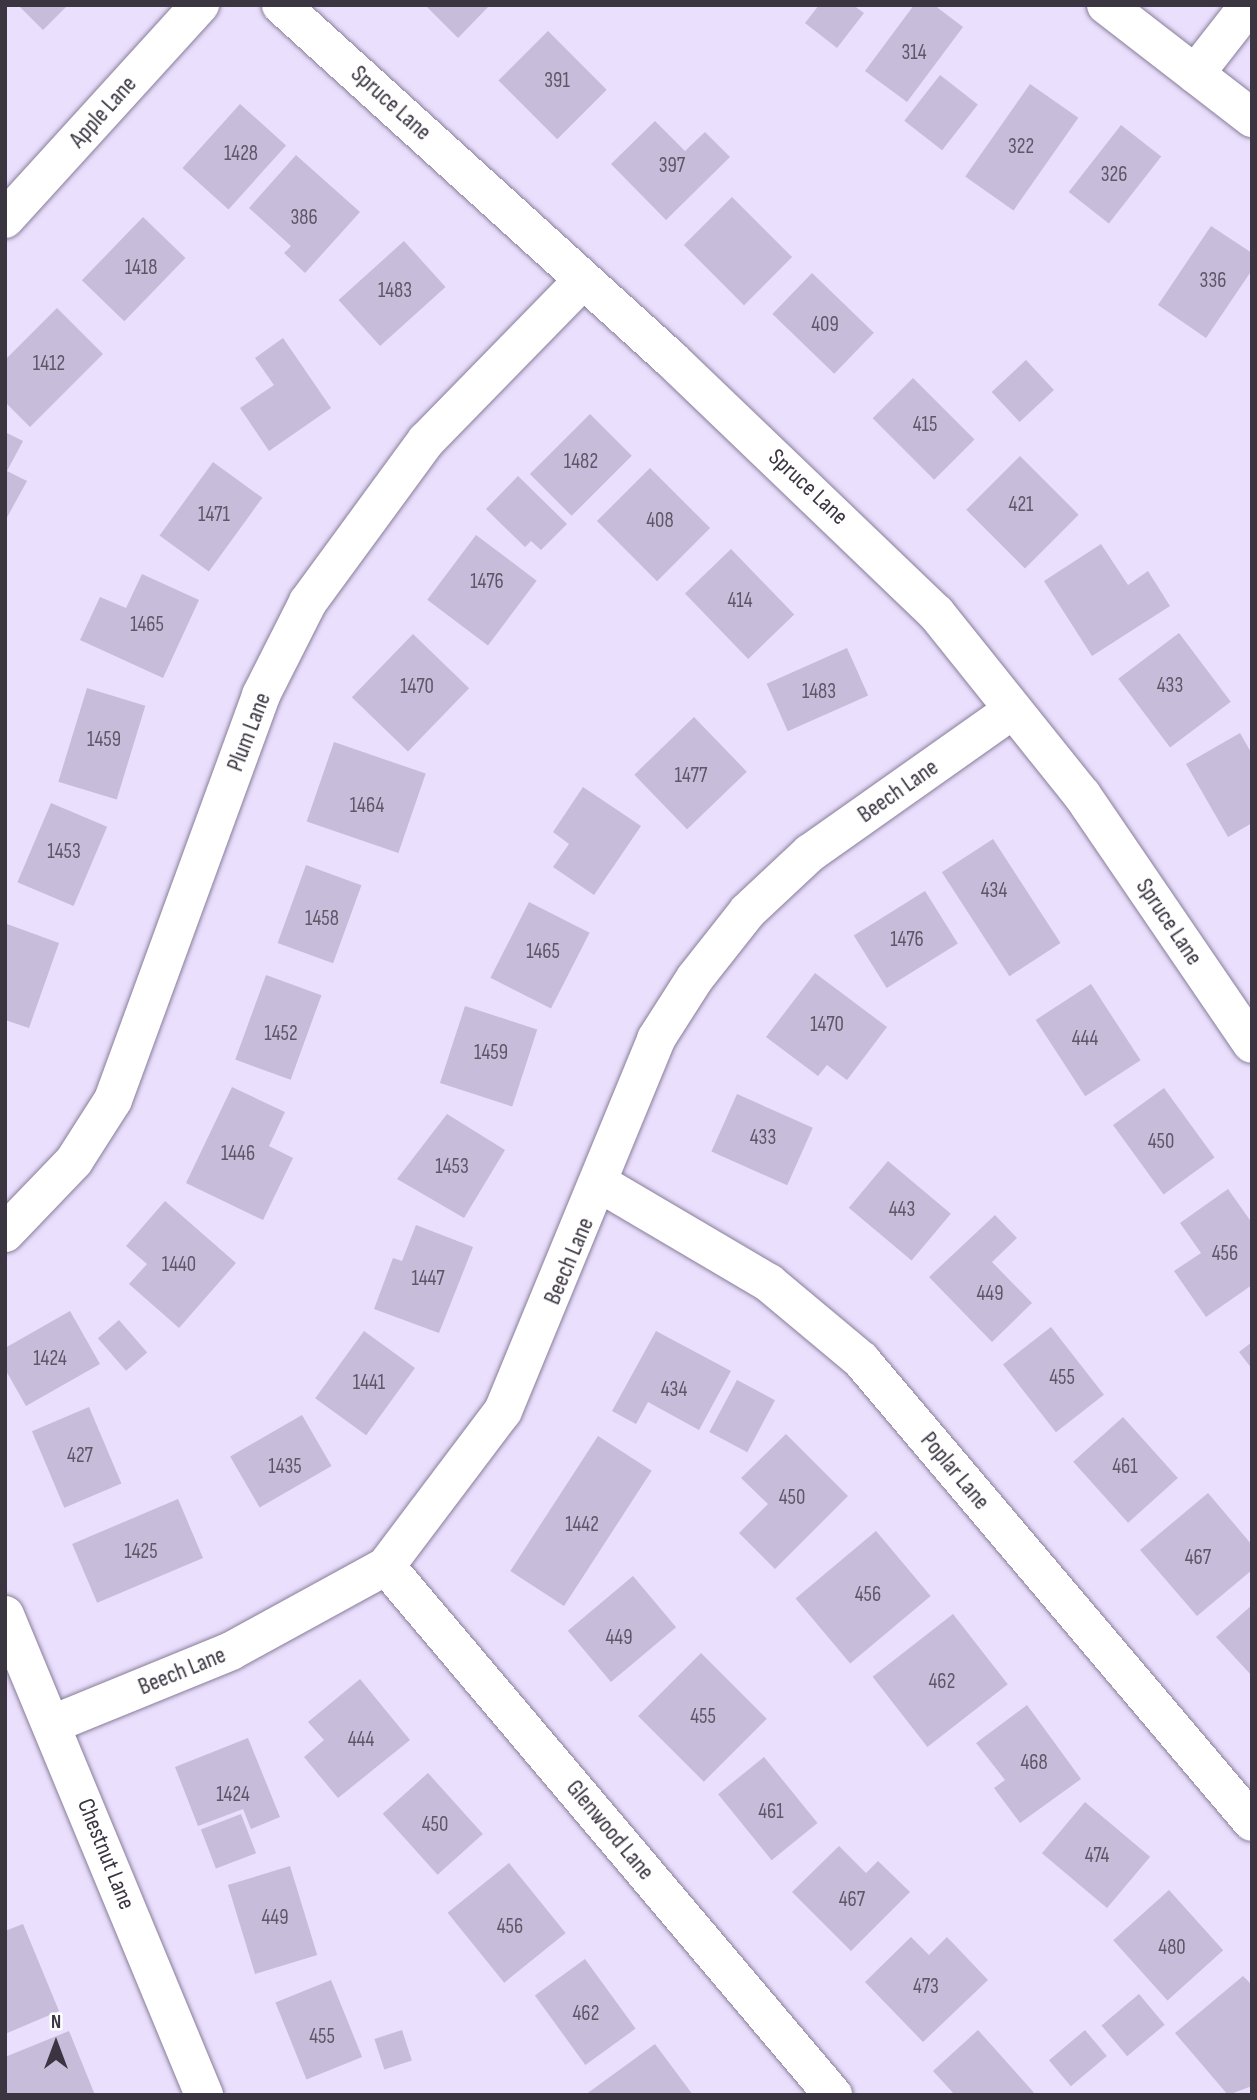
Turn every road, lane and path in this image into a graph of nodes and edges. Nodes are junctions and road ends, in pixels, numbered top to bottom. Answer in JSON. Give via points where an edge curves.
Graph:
{"nodes":[{"id":1,"x":200,"y":5,"type":"edge"},
{"id":2,"x":281,"y":5,"type":"edge"},
{"id":3,"x":1106,"y":5,"type":"edge"},
{"id":4,"x":1249,"y":5,"type":"edge"},
{"id":5,"x":1195,"y":74,"type":"junction"},
{"id":6,"x":1252,"y":118,"type":"edge"},
{"id":7,"x":5,"y":219,"type":"edge"},
{"id":8,"x":581,"y":282,"type":"junction"},
{"id":9,"x":1010,"y":712,"type":"junction"},
{"id":10,"x":1252,"y":1044,"type":"edge"},
{"id":11,"x":601,"y":1184,"type":"junction"},
{"id":12,"x":5,"y":1233,"type":"edge"},
{"id":13,"x":386,"y":1566,"type":"junction"},
{"id":14,"x":5,"y":1615,"type":"edge"},
{"id":15,"x":55,"y":1723,"type":"junction"},
{"id":16,"x":1252,"y":1822,"type":"edge"},
{"id":17,"x":204,"y":2095,"type":"edge"},
{"id":18,"x":834,"y":2095,"type":"edge"}],
"edges":[{"from":1,"to":7,"type":"street","name":"Apple Lane"},
{"from":2,"to":8,"type":"street","name":"Spruce Lane"},
{"from":3,"to":5,"type":"street"},
{"from":4,"to":5,"type":"street"},
{"from":5,"to":6,"type":"street"},
{"from":8,"to":9,"type":"street","name":"Spruce Lane","via":[[936,613]]},
{"from":8,"to":12,"type":"street","name":"Plum Lane","via":[[426,441],[308,602],[261,695],[113,1100],[74,1161]]},
{"from":9,"to":10,"type":"street","name":"Spruce Lane","via":[[1082,795]]},
{"from":9,"to":11,"type":"street","name":"Beech Lane","via":[[810,853],[748,911],[656,1039]]},
{"from":11,"to":13,"type":"street","name":"Beech Lane","via":[[503,1411]]},
{"from":11,"to":16,"type":"street","name":"Poplar Lane","via":[[769,1283],[861,1360]]},
{"from":13,"to":15,"type":"street","name":"Beech Lane","via":[[231,1651]]},
{"from":13,"to":18,"type":"street","name":"Glenwood Lane"},
{"from":14,"to":15,"type":"street","name":"Chestnut Lane"},
{"from":15,"to":17,"type":"street","name":"Chestnut Lane"}]}
